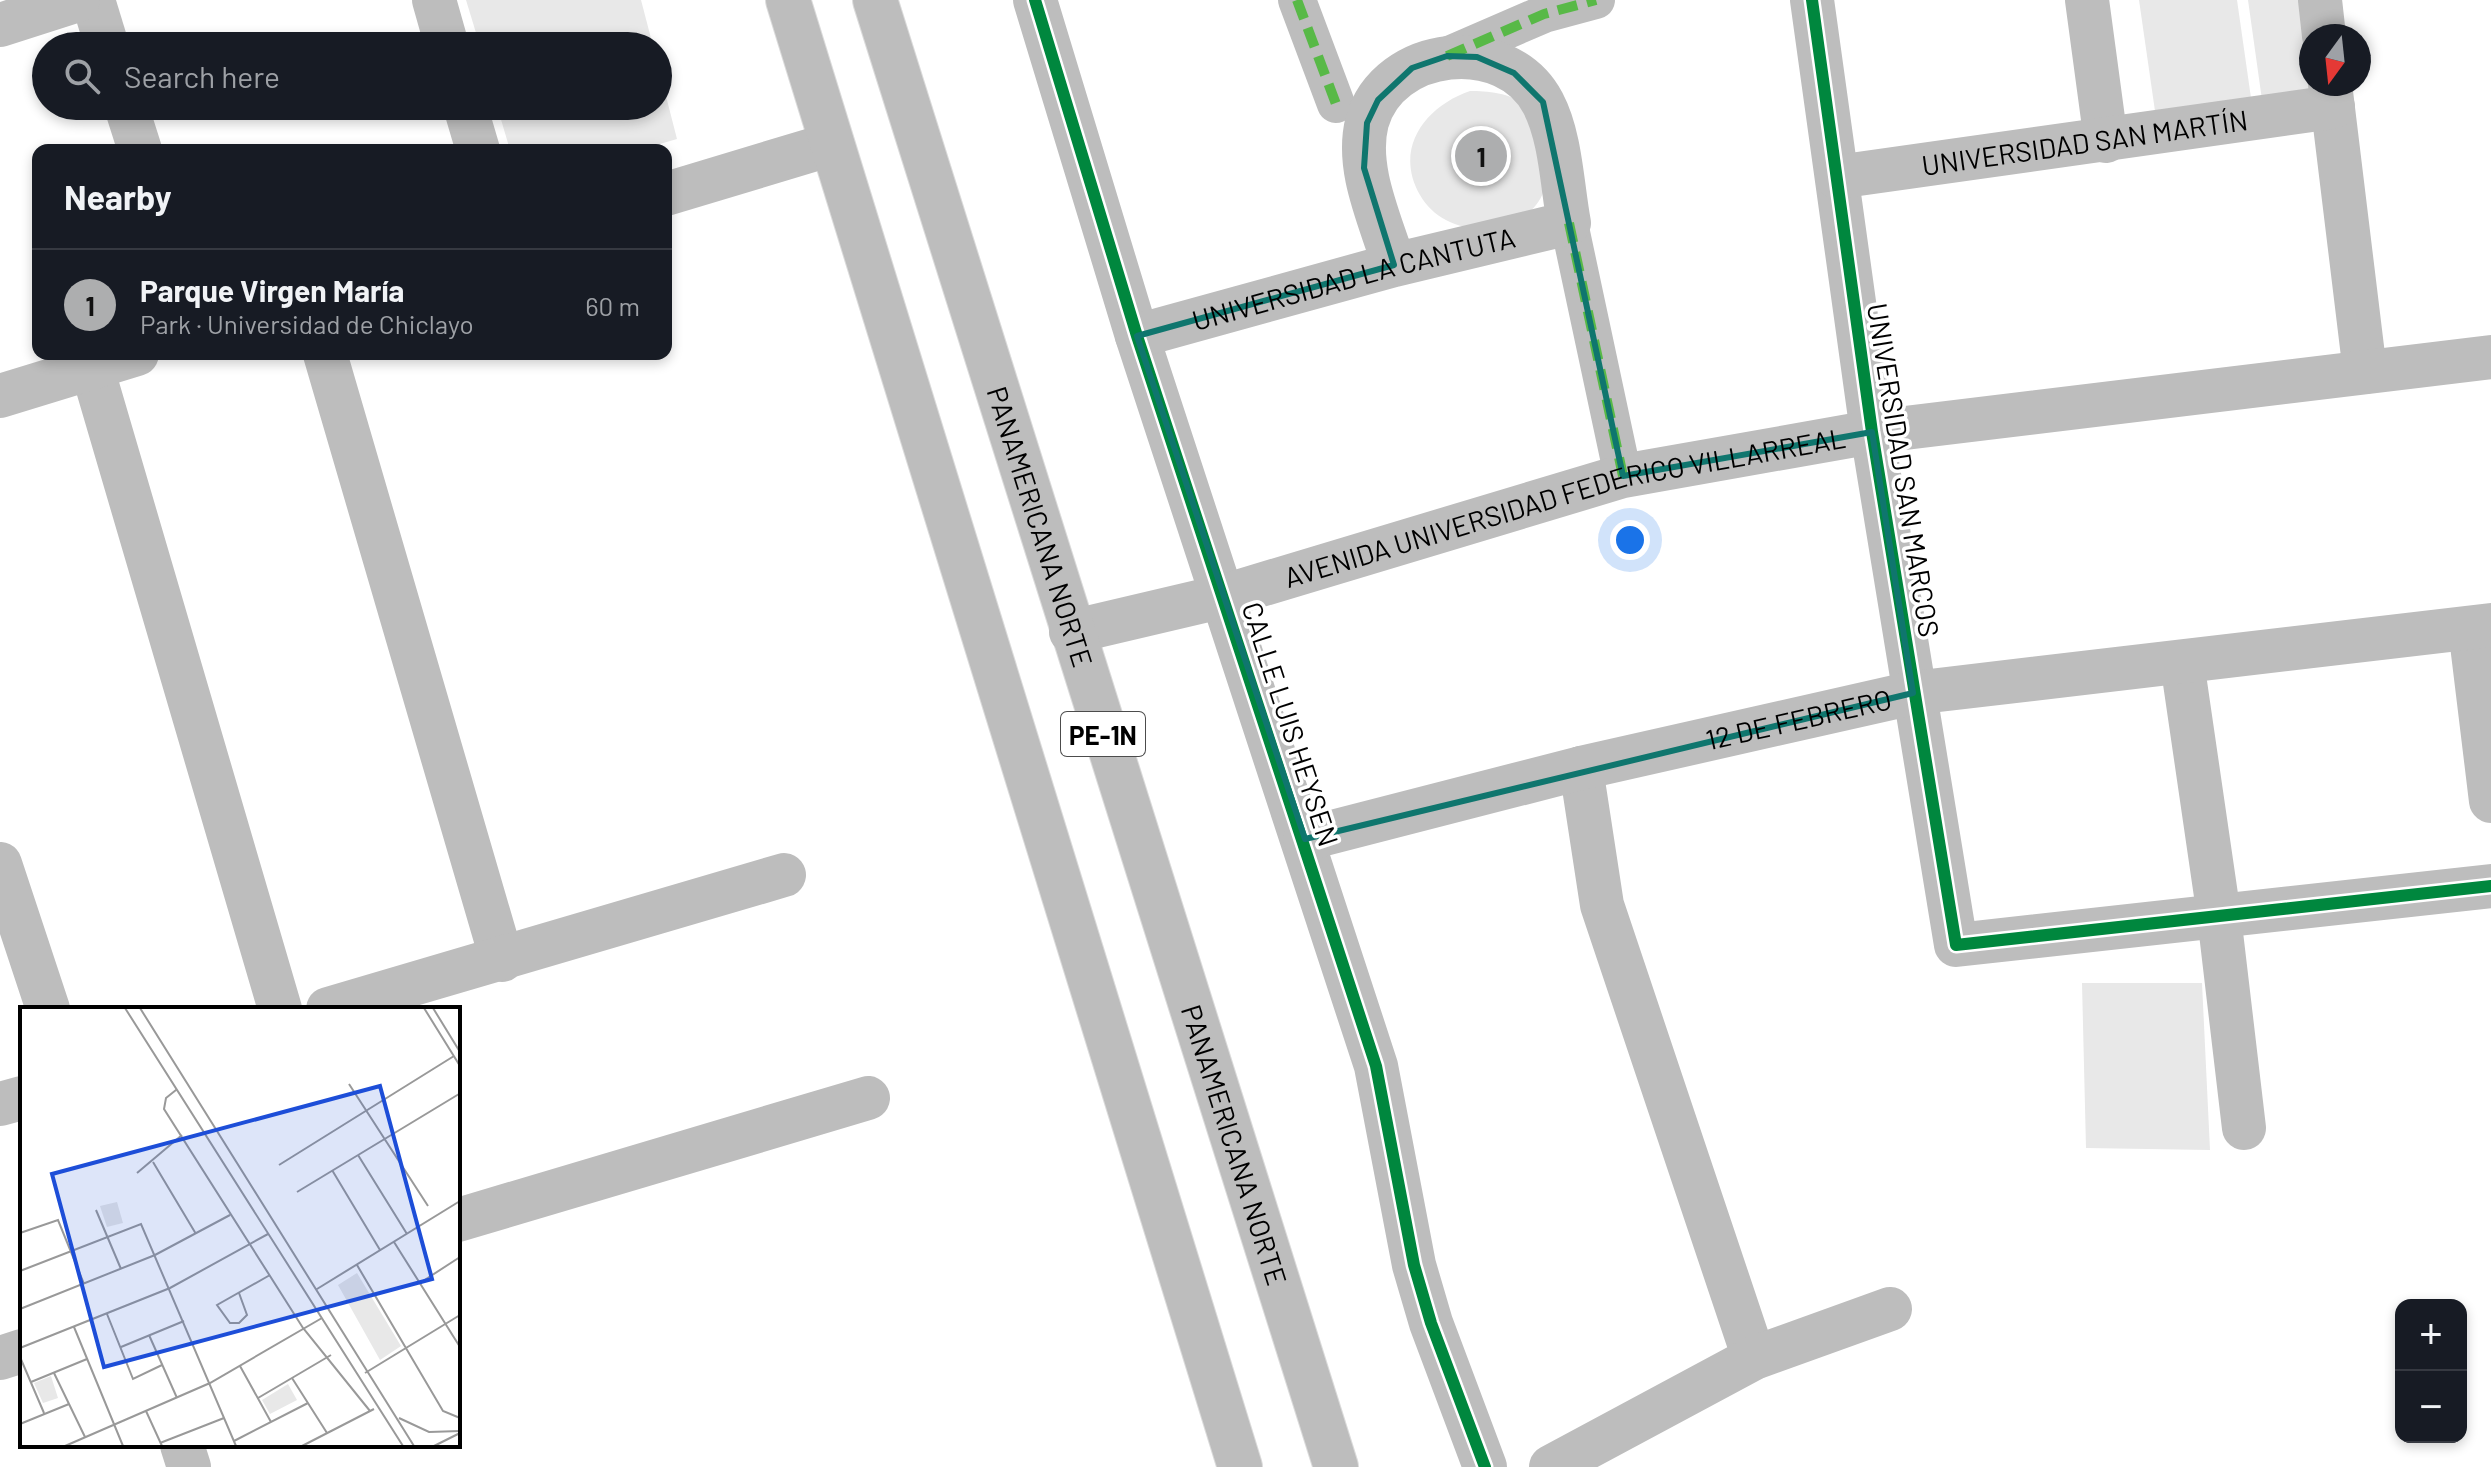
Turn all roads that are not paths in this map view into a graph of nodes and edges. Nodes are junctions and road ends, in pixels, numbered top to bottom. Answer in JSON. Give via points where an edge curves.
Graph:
{"nodes":[{"id":1,"x":78,"y":0,"type":"edge"},
{"id":2,"x":93,"y":0,"type":"edge"},
{"id":3,"x":434,"y":0,"type":"edge"},
{"id":4,"x":788,"y":0,"type":"edge"},
{"id":5,"x":875,"y":0,"type":"edge"},
{"id":6,"x":1035,"y":0,"type":"edge"},
{"id":7,"x":1297,"y":0,"type":"edge"},
{"id":8,"x":1596,"y":0,"type":"edge"},
{"id":9,"x":1812,"y":0,"type":"edge"},
{"id":10,"x":2087,"y":0,"type":"edge"},
{"id":11,"x":2320,"y":0,"type":"edge"},
{"id":12,"x":2323,"y":24,"type":"edge"},
{"id":13,"x":0,"y":25,"type":"edge"},
{"id":14,"x":103,"y":32,"type":"edge"},
{"id":15,"x":443,"y":32,"type":"edge"},
{"id":16,"x":1447,"y":56,"type":"junction"},
{"id":17,"x":2332,"y":96,"type":"edge"},
{"id":18,"x":1336,"y":104,"type":"joint"},
{"id":19,"x":130,"y":120,"type":"edge"},
{"id":20,"x":469,"y":120,"type":"edge"},
{"id":21,"x":2106,"y":141,"type":"junction"},
{"id":22,"x":138,"y":144,"type":"edge"},
{"id":23,"x":476,"y":144,"type":"edge"},
{"id":24,"x":832,"y":144,"type":"junction"},
{"id":25,"x":1364,"y":168,"type":"junction"},
{"id":26,"x":1837,"y":177,"type":"junction"},
{"id":27,"x":672,"y":192,"type":"edge"},
{"id":28,"x":1569,"y":223,"type":"junction"},
{"id":29,"x":1394,"y":265,"type":"junction"},
{"id":30,"x":1137,"y":336,"type":"junction"},
{"id":31,"x":2491,"y":357,"type":"edge"},
{"id":32,"x":118,"y":360,"type":"edge"},
{"id":33,"x":327,"y":360,"type":"edge"},
{"id":34,"x":92,"y":368,"type":"junction"},
{"id":35,"x":2365,"y":372,"type":"junction"},
{"id":36,"x":0,"y":396,"type":"edge"},
{"id":37,"x":1872,"y":432,"type":"junction"},
{"id":38,"x":1623,"y":476,"type":"junction"},
{"id":39,"x":1224,"y":596,"type":"junction"},
{"id":40,"x":2480,"y":627,"type":"edge"},
{"id":41,"x":1071,"y":632,"type":"junction"},
{"id":42,"x":2182,"y":662,"type":"junction"},
{"id":43,"x":1913,"y":693,"type":"junction"},
{"id":44,"x":1581,"y":768,"type":"junction"},
{"id":45,"x":2491,"y":801,"type":"edge"},
{"id":46,"x":1305,"y":839,"type":"junction"},
{"id":47,"x":0,"y":864,"type":"edge"},
{"id":48,"x":784,"y":875,"type":"dead end"},
{"id":49,"x":2491,"y":886,"type":"edge"},
{"id":50,"x":2219,"y":916,"type":"junction"},
{"id":51,"x":502,"y":960,"type":"junction"},
{"id":52,"x":47,"y":1007,"type":"edge"},
{"id":53,"x":279,"y":1007,"type":"edge"},
{"id":54,"x":335,"y":1007,"type":"edge"},
{"id":55,"x":868,"y":1098,"type":"dead end"},
{"id":56,"x":20,"y":1099,"type":"edge"},
{"id":57,"x":0,"y":1104,"type":"edge"},
{"id":58,"x":2244,"y":1128,"type":"dead end"},
{"id":59,"x":460,"y":1219,"type":"edge"},
{"id":60,"x":1890,"y":1309,"type":"dead end"},
{"id":61,"x":20,"y":1352,"type":"edge"},
{"id":62,"x":0,"y":1358,"type":"edge"},
{"id":63,"x":1754,"y":1358,"type":"junction"},
{"id":64,"x":183,"y":1447,"type":"edge"},
{"id":65,"x":189,"y":1467,"type":"edge"},
{"id":66,"x":1240,"y":1467,"type":"edge"},
{"id":67,"x":1336,"y":1467,"type":"edge"},
{"id":68,"x":1485,"y":1467,"type":"edge"},
{"id":69,"x":1551,"y":1467,"type":"edge"}],
"edges":[{"from":1,"to":13,"type":"main road"},
{"from":2,"to":14,"type":"main road"},
{"from":3,"to":15,"type":"main road"},
{"from":4,"to":24,"type":"main road","number":"PE-1N"},
{"from":5,"to":41,"type":"main road","name":"PANAMERICANA NORTE","number":"PE-1N"},
{"from":6,"to":30,"type":"main road","name":"CALLE LUIS HEYSEN"},
{"from":7,"to":18,"type":"street"},
{"from":8,"to":16,"type":"street","via":[[1544,14]]},
{"from":9,"to":26,"type":"main road","name":"UNIVERSIDAD SAN MARCOS"},
{"from":10,"to":21,"type":"main road"},
{"from":11,"to":12,"type":"main road"},
{"from":16,"to":25,"type":"main road","via":[[1412,68],[1378,100],[1367,123]]},
{"from":16,"to":28,"type":"main road","via":[[1477,57],[1514,73],[1543,102]]},
{"from":17,"to":21,"type":"main road","name":"UNIVERSIDAD SAN MARTÍN"},
{"from":17,"to":35,"type":"main road"},
{"from":18,"to":25,"type":"main road"},
{"from":19,"to":22,"type":"main road"},
{"from":20,"to":23,"type":"main road"},
{"from":21,"to":26,"type":"main road","name":"UNIVERSIDAD SAN MARTÍN"},
{"from":24,"to":27,"type":"main road"},
{"from":24,"to":66,"type":"main road","number":"PE-1N"},
{"from":25,"to":29,"type":"main road"},
{"from":26,"to":37,"type":"main road","name":"UNIVERSIDAD SAN MARCOS"},
{"from":28,"to":29,"type":"main road","name":"UNIVERSIDAD LA CANTUTA"},
{"from":28,"to":38,"type":"street"},
{"from":29,"to":30,"type":"main road","name":"UNIVERSIDAD LA CANTUTA"},
{"from":30,"to":39,"type":"main road","name":"CALLE LUIS HEYSEN"},
{"from":31,"to":35,"type":"main road","name":"AVENIDA UNIVERSIDAD FEDERICO VILLARREAL"},
{"from":32,"to":34,"type":"main road"},
{"from":33,"to":51,"type":"main road"},
{"from":34,"to":36,"type":"main road"},
{"from":34,"to":53,"type":"main road"},
{"from":35,"to":37,"type":"main road","name":"AVENIDA UNIVERSIDAD FEDERICO VILLARREAL"},
{"from":37,"to":38,"type":"main road","name":"AVENIDA UNIVERSIDAD FEDERICO VILLARREAL"},
{"from":37,"to":43,"type":"main road","name":"UNIVERSIDAD SAN MARCOS"},
{"from":38,"to":39,"type":"main road","name":"AVENIDA UNIVERSIDAD FEDERICO VILLARREAL"},
{"from":39,"to":41,"type":"main road","name":"AVENIDA UNIVERSIDAD FEDERICO VILLARREAL"},
{"from":39,"to":46,"type":"main road","name":"CALLE LUIS HEYSEN"},
{"from":40,"to":42,"type":"main road","name":"12 DE FEBRERO"},
{"from":40,"to":45,"type":"main road"},
{"from":41,"to":67,"type":"main road","name":"PANAMERICANA NORTE","number":"PE-1N"},
{"from":42,"to":43,"type":"main road","name":"12 DE FEBRERO"},
{"from":42,"to":50,"type":"main road"},
{"from":43,"to":44,"type":"main road","name":"12 DE FEBRERO"},
{"from":43,"to":50,"type":"main road","name":"UNIVERSIDAD SAN MARCOS","via":[[1956,945]]},
{"from":44,"to":46,"type":"main road","name":"12 DE FEBRERO"},
{"from":44,"to":63,"type":"main road","via":[[1602,905]]},
{"from":46,"to":68,"type":"main road","name":"CALLE LUIS HEYSEN","via":[[1376,1066],[1418,1280]]},
{"from":47,"to":52,"type":"main road"},
{"from":48,"to":51,"type":"main road"},
{"from":49,"to":50,"type":"main road"},
{"from":50,"to":58,"type":"main road"},
{"from":51,"to":54,"type":"main road"},
{"from":55,"to":59,"type":"main road"},
{"from":56,"to":57,"type":"main road"},
{"from":60,"to":63,"type":"main road"},
{"from":61,"to":62,"type":"main road"},
{"from":63,"to":69,"type":"main road"},
{"from":64,"to":65,"type":"main road"}]}
